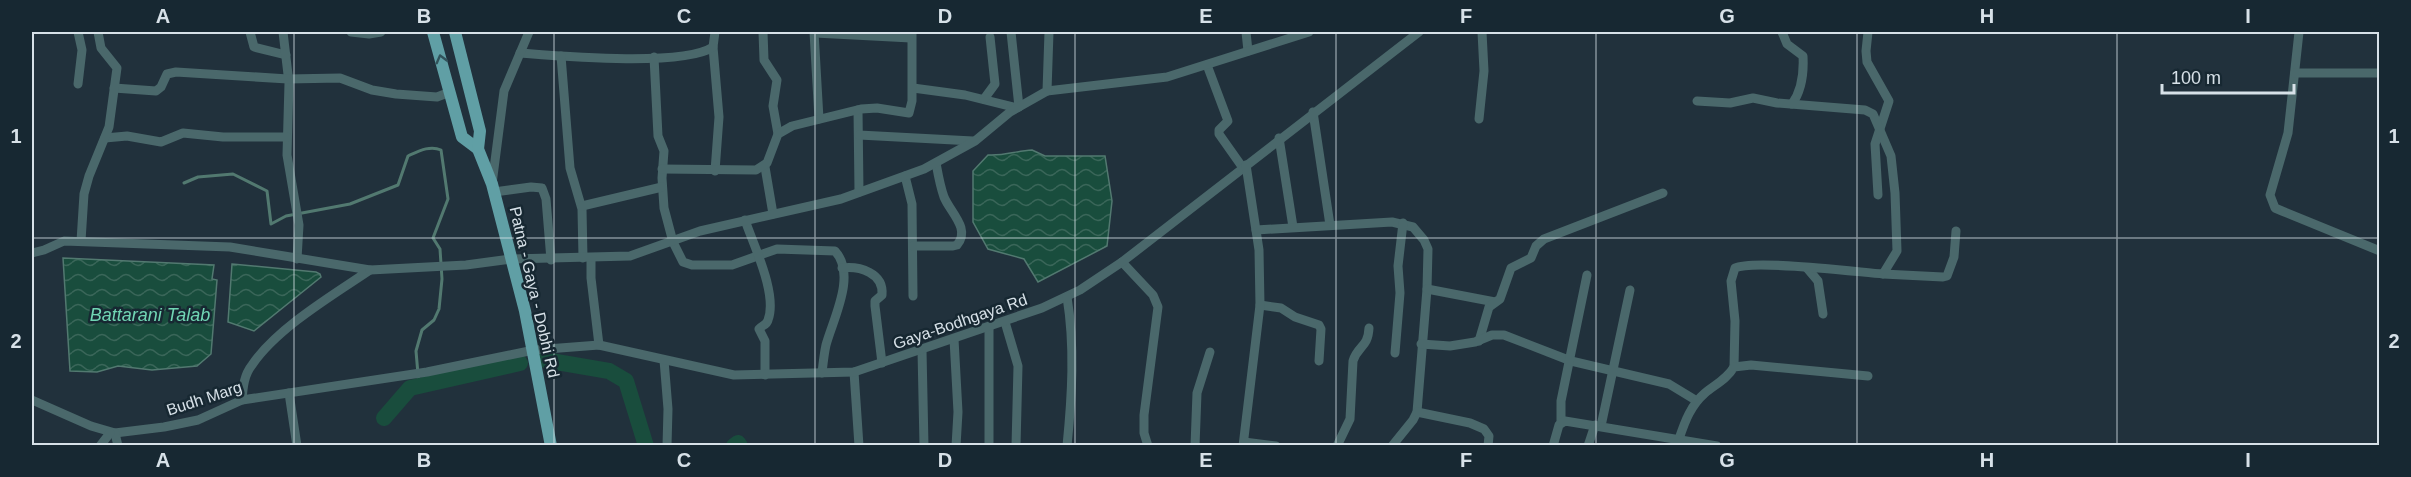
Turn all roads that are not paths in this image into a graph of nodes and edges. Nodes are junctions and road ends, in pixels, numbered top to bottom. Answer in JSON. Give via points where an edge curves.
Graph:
{"nodes":[{"id":1,"x":78,"y":32,"type":"edge"},
{"id":2,"x":98,"y":32,"type":"edge"},
{"id":3,"x":250,"y":32,"type":"edge"},
{"id":4,"x":283,"y":32,"type":"edge"},
{"id":5,"x":351,"y":32,"type":"edge"},
{"id":6,"x":381,"y":32,"type":"edge"},
{"id":7,"x":434,"y":32,"type":"edge"},
{"id":8,"x":455,"y":32,"type":"edge"},
{"id":9,"x":529,"y":32,"type":"edge"},
{"id":10,"x":716,"y":32,"type":"edge"},
{"id":11,"x":763,"y":32,"type":"edge"},
{"id":12,"x":814,"y":32,"type":"edge"},
{"id":13,"x":1011,"y":32,"type":"edge"},
{"id":14,"x":1049,"y":32,"type":"edge"},
{"id":15,"x":1246,"y":32,"type":"edge"},
{"id":16,"x":1307,"y":32,"type":"edge"},
{"id":17,"x":1419,"y":32,"type":"edge"},
{"id":18,"x":1482,"y":32,"type":"edge"},
{"id":19,"x":1782,"y":32,"type":"edge"},
{"id":20,"x":1868,"y":32,"type":"edge"},
{"id":21,"x":2299,"y":32,"type":"edge"},
{"id":22,"x":912,"y":35,"type":"edge"},
{"id":23,"x":990,"y":37,"type":"dead end"},
{"id":24,"x":713,"y":47,"type":"junction"},
{"id":25,"x":1248,"y":51,"type":"junction"},
{"id":26,"x":520,"y":53,"type":"junction"},
{"id":27,"x":286,"y":55,"type":"junction"},
{"id":28,"x":561,"y":56,"type":"junction"},
{"id":29,"x":654,"y":57,"type":"junction"},
{"id":30,"x":1207,"y":65,"type":"junction"},
{"id":31,"x":2295,"y":73,"type":"junction"},
{"id":32,"x":2379,"y":74,"type":"edge"},
{"id":33,"x":288,"y":79,"type":"junction"},
{"id":34,"x":78,"y":84,"type":"dead end"},
{"id":35,"x":114,"y":88,"type":"junction"},
{"id":36,"x":912,"y":88,"type":"junction"},
{"id":37,"x":1047,"y":91,"type":"junction"},
{"id":38,"x":450,"y":92,"type":"junction"},
{"id":39,"x":984,"y":99,"type":"junction"},
{"id":40,"x":1696,"y":101,"type":"dead end"},
{"id":41,"x":1792,"y":104,"type":"junction"},
{"id":42,"x":1018,"y":108,"type":"junction"},
{"id":43,"x":858,"y":110,"type":"junction"},
{"id":44,"x":1313,"y":112,"type":"junction"},
{"id":45,"x":819,"y":119,"type":"junction"},
{"id":46,"x":1479,"y":119,"type":"dead end"},
{"id":47,"x":1879,"y":129,"type":"junction"},
{"id":48,"x":778,"y":134,"type":"junction"},
{"id":49,"x":859,"y":135,"type":"junction"},
{"id":50,"x":287,"y":137,"type":"junction"},
{"id":51,"x":105,"y":138,"type":"junction"},
{"id":52,"x":1280,"y":138,"type":"junction"},
{"id":53,"x":975,"y":141,"type":"junction"},
{"id":54,"x":478,"y":149,"type":"junction"},
{"id":55,"x":936,"y":163,"type":"junction"},
{"id":56,"x":765,"y":167,"type":"junction"},
{"id":57,"x":1244,"y":167,"type":"junction"},
{"id":58,"x":662,"y":169,"type":"junction"},
{"id":59,"x":715,"y":171,"type":"junction"},
{"id":60,"x":906,"y":176,"type":"junction"},
{"id":61,"x":662,"y":187,"type":"junction"},
{"id":62,"x":493,"y":188,"type":"junction"},
{"id":63,"x":859,"y":192,"type":"junction"},
{"id":64,"x":1663,"y":193,"type":"dead end"},
{"id":65,"x":1878,"y":195,"type":"dead end"},
{"id":66,"x":582,"y":206,"type":"junction"},
{"id":67,"x":772,"y":214,"type":"junction"},
{"id":68,"x":745,"y":220,"type":"junction"},
{"id":69,"x":1403,"y":223,"type":"junction"},
{"id":70,"x":1330,"y":225,"type":"junction"},
{"id":71,"x":1293,"y":227,"type":"junction"},
{"id":72,"x":1256,"y":230,"type":"junction"},
{"id":73,"x":1956,"y":231,"type":"dead end"},
{"id":74,"x":81,"y":241,"type":"junction"},
{"id":75,"x":673,"y":242,"type":"junction"},
{"id":76,"x":913,"y":246,"type":"junction"},
{"id":77,"x":2379,"y":251,"type":"edge"},
{"id":78,"x":32,"y":253,"type":"edge"},
{"id":79,"x":759,"y":255,"type":"junction"},
{"id":80,"x":587,"y":258,"type":"junction"},
{"id":81,"x":297,"y":259,"type":"junction"},
{"id":82,"x":512,"y":259,"type":"junction"},
{"id":83,"x":551,"y":260,"type":"junction"},
{"id":84,"x":1122,"y":262,"type":"junction"},
{"id":85,"x":842,"y":268,"type":"junction"},
{"id":86,"x":1808,"y":268,"type":"junction"},
{"id":87,"x":370,"y":270,"type":"junction"},
{"id":88,"x":1883,"y":274,"type":"junction"},
{"id":89,"x":1587,"y":275,"type":"dead end"},
{"id":90,"x":1427,"y":289,"type":"junction"},
{"id":91,"x":1630,"y":290,"type":"dead end"},
{"id":92,"x":913,"y":296,"type":"dead end"},
{"id":93,"x":1068,"y":297,"type":"junction"},
{"id":94,"x":1495,"y":302,"type":"junction"},
{"id":95,"x":1260,"y":305,"type":"junction"},
{"id":96,"x":1823,"y":314,"type":"dead end"},
{"id":97,"x":1005,"y":322,"type":"junction"},
{"id":98,"x":988,"y":327,"type":"junction"},
{"id":99,"x":1369,"y":328,"type":"dead end"},
{"id":100,"x":954,"y":339,"type":"junction"},
{"id":101,"x":1479,"y":341,"type":"junction"},
{"id":102,"x":1421,"y":344,"type":"junction"},
{"id":103,"x":599,"y":345,"type":"junction"},
{"id":104,"x":534,"y":350,"type":"junction"},
{"id":105,"x":922,"y":350,"type":"junction"},
{"id":106,"x":1210,"y":352,"type":"dead end"},
{"id":107,"x":1395,"y":353,"type":"dead end"},
{"id":108,"x":664,"y":360,"type":"junction"},
{"id":109,"x":1318,"y":361,"type":"dead end"},
{"id":110,"x":1571,"y":361,"type":"junction"},
{"id":111,"x":882,"y":363,"type":"junction"},
{"id":112,"x":1734,"y":367,"type":"junction"},
{"id":113,"x":427,"y":372,"type":"joint"},
{"id":114,"x":854,"y":372,"type":"junction"},
{"id":115,"x":1613,"y":372,"type":"junction"},
{"id":116,"x":822,"y":373,"type":"junction"},
{"id":117,"x":765,"y":375,"type":"junction"},
{"id":118,"x":1868,"y":376,"type":"dead end"},
{"id":119,"x":289,"y":393,"type":"junction"},
{"id":120,"x":32,"y":400,"type":"edge"},
{"id":121,"x":242,"y":400,"type":"junction"},
{"id":122,"x":1697,"y":401,"type":"junction"},
{"id":123,"x":1417,"y":412,"type":"junction"},
{"id":124,"x":1562,"y":422,"type":"junction"},
{"id":125,"x":1598,"y":426,"type":"junction"},
{"id":126,"x":113,"y":433,"type":"junction"},
{"id":127,"x":1679,"y":439,"type":"junction"},
{"id":128,"x":1243,"y":444,"type":"edge"},
{"id":129,"x":1696,"y":444,"type":"edge"},
{"id":130,"x":100,"y":446,"type":"edge"},
{"id":131,"x":118,"y":446,"type":"edge"},
{"id":132,"x":297,"y":446,"type":"edge"},
{"id":133,"x":550,"y":446,"type":"edge"},
{"id":134,"x":668,"y":446,"type":"edge"},
{"id":135,"x":859,"y":446,"type":"edge"},
{"id":136,"x":924,"y":446,"type":"edge"},
{"id":137,"x":956,"y":446,"type":"edge"},
{"id":138,"x":989,"y":446,"type":"edge"},
{"id":139,"x":1016,"y":446,"type":"edge"},
{"id":140,"x":1067,"y":446,"type":"edge"},
{"id":141,"x":1148,"y":446,"type":"edge"},
{"id":142,"x":1195,"y":446,"type":"edge"},
{"id":143,"x":1276,"y":446,"type":"edge"},
{"id":144,"x":1337,"y":446,"type":"edge"},
{"id":145,"x":1392,"y":446,"type":"edge"},
{"id":146,"x":1488,"y":446,"type":"edge"},
{"id":147,"x":1553,"y":446,"type":"edge"},
{"id":148,"x":1588,"y":446,"type":"edge"},
{"id":149,"x":1717,"y":446,"type":"edge"}],
"edges":[{"from":1,"to":34,"type":"street","via":[[82,50]]},
{"from":2,"to":35,"type":"street","via":[[101,48],[117,68]]},
{"from":3,"to":27,"type":"street","via":[[254,47]]},
{"from":4,"to":27,"type":"street"},
{"from":5,"to":6,"type":"street"},
{"from":38,"to":7,"type":"main road","one_way":true},
{"from":8,"to":54,"type":"main road","via":[[480,131]]},
{"from":9,"to":26,"type":"street"},
{"from":10,"to":24,"type":"street"},
{"from":11,"to":48,"type":"street","via":[[764,60],[777,80],[773,106]]},
{"from":12,"to":22,"type":"street"},
{"from":12,"to":45,"type":"street"},
{"from":13,"to":42,"type":"street"},
{"from":14,"to":37,"type":"street"},
{"from":15,"to":25,"type":"street"},
{"from":16,"to":25,"type":"street"},
{"from":17,"to":44,"type":"street","name":"Gaya-Bodhgaya Rd"},
{"from":18,"to":46,"type":"street"},
{"from":19,"to":41,"type":"street","via":[[1789,47],[1803,56],[1802,79]]},
{"from":20,"to":47,"type":"street","via":[[1867,62],[1888,101]]},
{"from":21,"to":31,"type":"street"},
{"from":22,"to":36,"type":"street"},
{"from":23,"to":39,"type":"street","via":[[995,84]]},
{"from":24,"to":29,"type":"street","via":[[695,54]]},
{"from":24,"to":59,"type":"street","via":[[719,117]]},
{"from":25,"to":30,"type":"street"},
{"from":26,"to":28,"type":"street"},
{"from":26,"to":62,"type":"street","via":[[504,91]]},
{"from":27,"to":33,"type":"street"},
{"from":28,"to":29,"type":"street"},
{"from":28,"to":66,"type":"street","via":[[570,168]]},
{"from":29,"to":58,"type":"street","via":[[658,136],[664,151]]},
{"from":30,"to":37,"type":"street","via":[[1167,77]]},
{"from":30,"to":57,"type":"street","via":[[1228,121],[1219,134]]},
{"from":31,"to":32,"type":"street"},
{"from":31,"to":77,"type":"street","via":[[2288,133],[2271,201],[2275,208]]},
{"from":33,"to":35,"type":"street","via":[[176,72],[166,74],[156,91]]},
{"from":33,"to":38,"type":"street","via":[[340,78],[396,94],[437,97]]},
{"from":33,"to":50,"type":"street"},
{"from":35,"to":51,"type":"street"},
{"from":36,"to":39,"type":"street"},
{"from":36,"to":43,"type":"street","via":[[909,113],[877,108]]},
{"from":37,"to":42,"type":"street"},
{"from":38,"to":54,"type":"main road","via":[[462,137]]},
{"from":39,"to":42,"type":"street"},
{"from":40,"to":41,"type":"street","via":[[1730,103],[1753,98]]},
{"from":41,"to":47,"type":"street","via":[[1869,111]]},
{"from":42,"to":53,"type":"street"},
{"from":43,"to":45,"type":"street"},
{"from":43,"to":49,"type":"street"},
{"from":44,"to":52,"type":"street","name":"Gaya-Bodhgaya Rd"},
{"from":44,"to":70,"type":"street"},
{"from":45,"to":48,"type":"street"},
{"from":47,"to":65,"type":"street","via":[[1875,144]]},
{"from":47,"to":88,"type":"street","via":[[1894,168],[1898,237],[1896,256]]},
{"from":48,"to":56,"type":"street"},
{"from":49,"to":53,"type":"street"},
{"from":49,"to":63,"type":"street"},
{"from":50,"to":51,"type":"street","via":[[183,133],[160,142],[127,136]]},
{"from":50,"to":81,"type":"street","via":[[298,220]]},
{"from":51,"to":74,"type":"street","via":[[85,188]]},
{"from":52,"to":57,"type":"street","name":"Gaya-Bodhgaya Rd"},
{"from":52,"to":71,"type":"street"},
{"from":53,"to":55,"type":"street"},
{"from":54,"to":62,"type":"main road","name":"Patna - Gaya - Dobhi Rd"},
{"from":55,"to":60,"type":"street"},
{"from":55,"to":76,"type":"street","via":[[944,195],[960,224],[961,238],[953,246]]},
{"from":56,"to":59,"type":"street"},
{"from":56,"to":67,"type":"street"},
{"from":57,"to":72,"type":"street"},
{"from":57,"to":84,"type":"street","name":"Gaya-Bodhgaya Rd"},
{"from":58,"to":59,"type":"street"},
{"from":58,"to":61,"type":"street"},
{"from":60,"to":63,"type":"street"},
{"from":60,"to":76,"type":"street","via":[[912,204]]},
{"from":61,"to":66,"type":"street"},
{"from":61,"to":75,"type":"street"},
{"from":62,"to":82,"type":"main road","name":"Patna - Gaya - Dobhi Rd"},
{"from":62,"to":83,"type":"street","via":[[542,188]]},
{"from":63,"to":67,"type":"street"},
{"from":64,"to":94,"type":"street","via":[[1544,239],[1531,258],[1511,268],[1500,299]]},
{"from":66,"to":80,"type":"street"},
{"from":67,"to":68,"type":"street"},
{"from":68,"to":75,"type":"street"},
{"from":68,"to":79,"type":"street"},
{"from":69,"to":70,"type":"street"},
{"from":69,"to":90,"type":"street","via":[[1417,230],[1426,244]]},
{"from":69,"to":107,"type":"street"},
{"from":70,"to":71,"type":"street"},
{"from":71,"to":72,"type":"street"},
{"from":72,"to":95,"type":"street"},
{"from":73,"to":88,"type":"street","via":[[1954,257],[1947,276]]},
{"from":74,"to":78,"type":"street","via":[[64,241]]},
{"from":74,"to":81,"type":"street","via":[[230,247]]},
{"from":75,"to":79,"type":"street","via":[[679,258],[687,264],[736,265]]},
{"from":75,"to":80,"type":"street","via":[[630,256]]},
{"from":76,"to":92,"type":"street"},
{"from":79,"to":85,"type":"street","via":[[783,249],[835,250]]},
{"from":79,"to":117,"type":"street","via":[[770,313],[759,329],[765,341]]},
{"from":80,"to":83,"type":"street"},
{"from":80,"to":103,"type":"street"},
{"from":81,"to":87,"type":"street"},
{"from":82,"to":83,"type":"street"},
{"from":82,"to":87,"type":"street"},
{"from":82,"to":104,"type":"main road","name":"Patna - Gaya - Dobhi Rd"},
{"from":84,"to":93,"type":"street","name":"Gaya-Bodhgaya Rd"},
{"from":84,"to":141,"type":"street","via":[[1153,295],[1158,307],[1144,415]]},
{"from":85,"to":111,"type":"street","via":[[864,269],[882,286],[875,306]]},
{"from":85,"to":116,"type":"street","via":[[842,297],[826,344]]},
{"from":86,"to":88,"type":"street"},
{"from":86,"to":96,"type":"street","via":[[1818,281]]},
{"from":86,"to":112,"type":"street","via":[[1735,268],[1731,280]]},
{"from":87,"to":121,"type":"street","via":[[275,338],[251,365],[243,382]]},
{"from":89,"to":110,"type":"street"},
{"from":90,"to":94,"type":"street"},
{"from":90,"to":102,"type":"street"},
{"from":91,"to":115,"type":"street"},
{"from":93,"to":97,"type":"street","name":"Gaya-Bodhgaya Rd"},
{"from":93,"to":140,"type":"street","via":[[1072,385]]},
{"from":94,"to":101,"type":"street","via":[[1489,307]]},
{"from":95,"to":109,"type":"street","via":[[1281,308],[1319,325]]},
{"from":95,"to":128,"type":"street"},
{"from":97,"to":98,"type":"street","name":"Gaya-Bodhgaya Rd"},
{"from":97,"to":139,"type":"street","via":[[1018,366]]},
{"from":98,"to":100,"type":"street","name":"Gaya-Bodhgaya Rd"},
{"from":98,"to":138,"type":"street"},
{"from":99,"to":144,"type":"street","via":[[1367,340],[1353,361],[1350,419]]},
{"from":100,"to":105,"type":"street","name":"Gaya-Bodhgaya Rd"},
{"from":100,"to":137,"type":"street"},
{"from":101,"to":102,"type":"street","via":[[1450,346]]},
{"from":101,"to":110,"type":"street","via":[[1504,335]]},
{"from":102,"to":123,"type":"street"},
{"from":103,"to":104,"type":"street","name":"Gaya-Bodhgaya Rd"},
{"from":103,"to":108,"type":"street","name":"Gaya-Bodhgaya Rd"},
{"from":104,"to":113,"type":"street","name":"Gaya-Bodhgaya Rd"},
{"from":104,"to":133,"type":"main road","name":"Patna - Gaya - Dobhi Rd"},
{"from":105,"to":111,"type":"street","name":"Gaya-Bodhgaya Rd"},
{"from":105,"to":136,"type":"street"},
{"from":106,"to":142,"type":"street","via":[[1197,393]]},
{"from":108,"to":117,"type":"street","name":"Gaya-Bodhgaya Rd","via":[[723,373]]},
{"from":108,"to":134,"type":"street"},
{"from":110,"to":115,"type":"street"},
{"from":110,"to":124,"type":"street","via":[[1561,401]]},
{"from":111,"to":114,"type":"street","name":"Gaya-Bodhgaya Rd"},
{"from":112,"to":118,"type":"street","via":[[1751,365]]},
{"from":112,"to":122,"type":"street","via":[[1727,378]]},
{"from":113,"to":119,"type":"street","name":"Budh Marg"},
{"from":114,"to":116,"type":"street","name":"Gaya-Bodhgaya Rd"},
{"from":114,"to":135,"type":"street"},
{"from":115,"to":122,"type":"street","via":[[1669,384]]},
{"from":115,"to":125,"type":"street"},
{"from":116,"to":117,"type":"street","name":"Gaya-Bodhgaya Rd"},
{"from":119,"to":121,"type":"street","name":"Budh Marg"},
{"from":119,"to":132,"type":"street"},
{"from":120,"to":126,"type":"street","name":"Budh Marg"},
{"from":121,"to":126,"type":"street","name":"Budh Marg","via":[[198,420]]},
{"from":122,"to":127,"type":"street"},
{"from":123,"to":145,"type":"street"},
{"from":123,"to":146,"type":"street","via":[[1479,427],[1489,436]]},
{"from":124,"to":125,"type":"street"},
{"from":124,"to":147,"type":"street"},
{"from":125,"to":127,"type":"street"},
{"from":125,"to":148,"type":"street"},
{"from":126,"to":130,"type":"street"},
{"from":126,"to":131,"type":"street"},
{"from":127,"to":129,"type":"street"},
{"from":128,"to":143,"type":"street"},
{"from":129,"to":149,"type":"street"}]}
